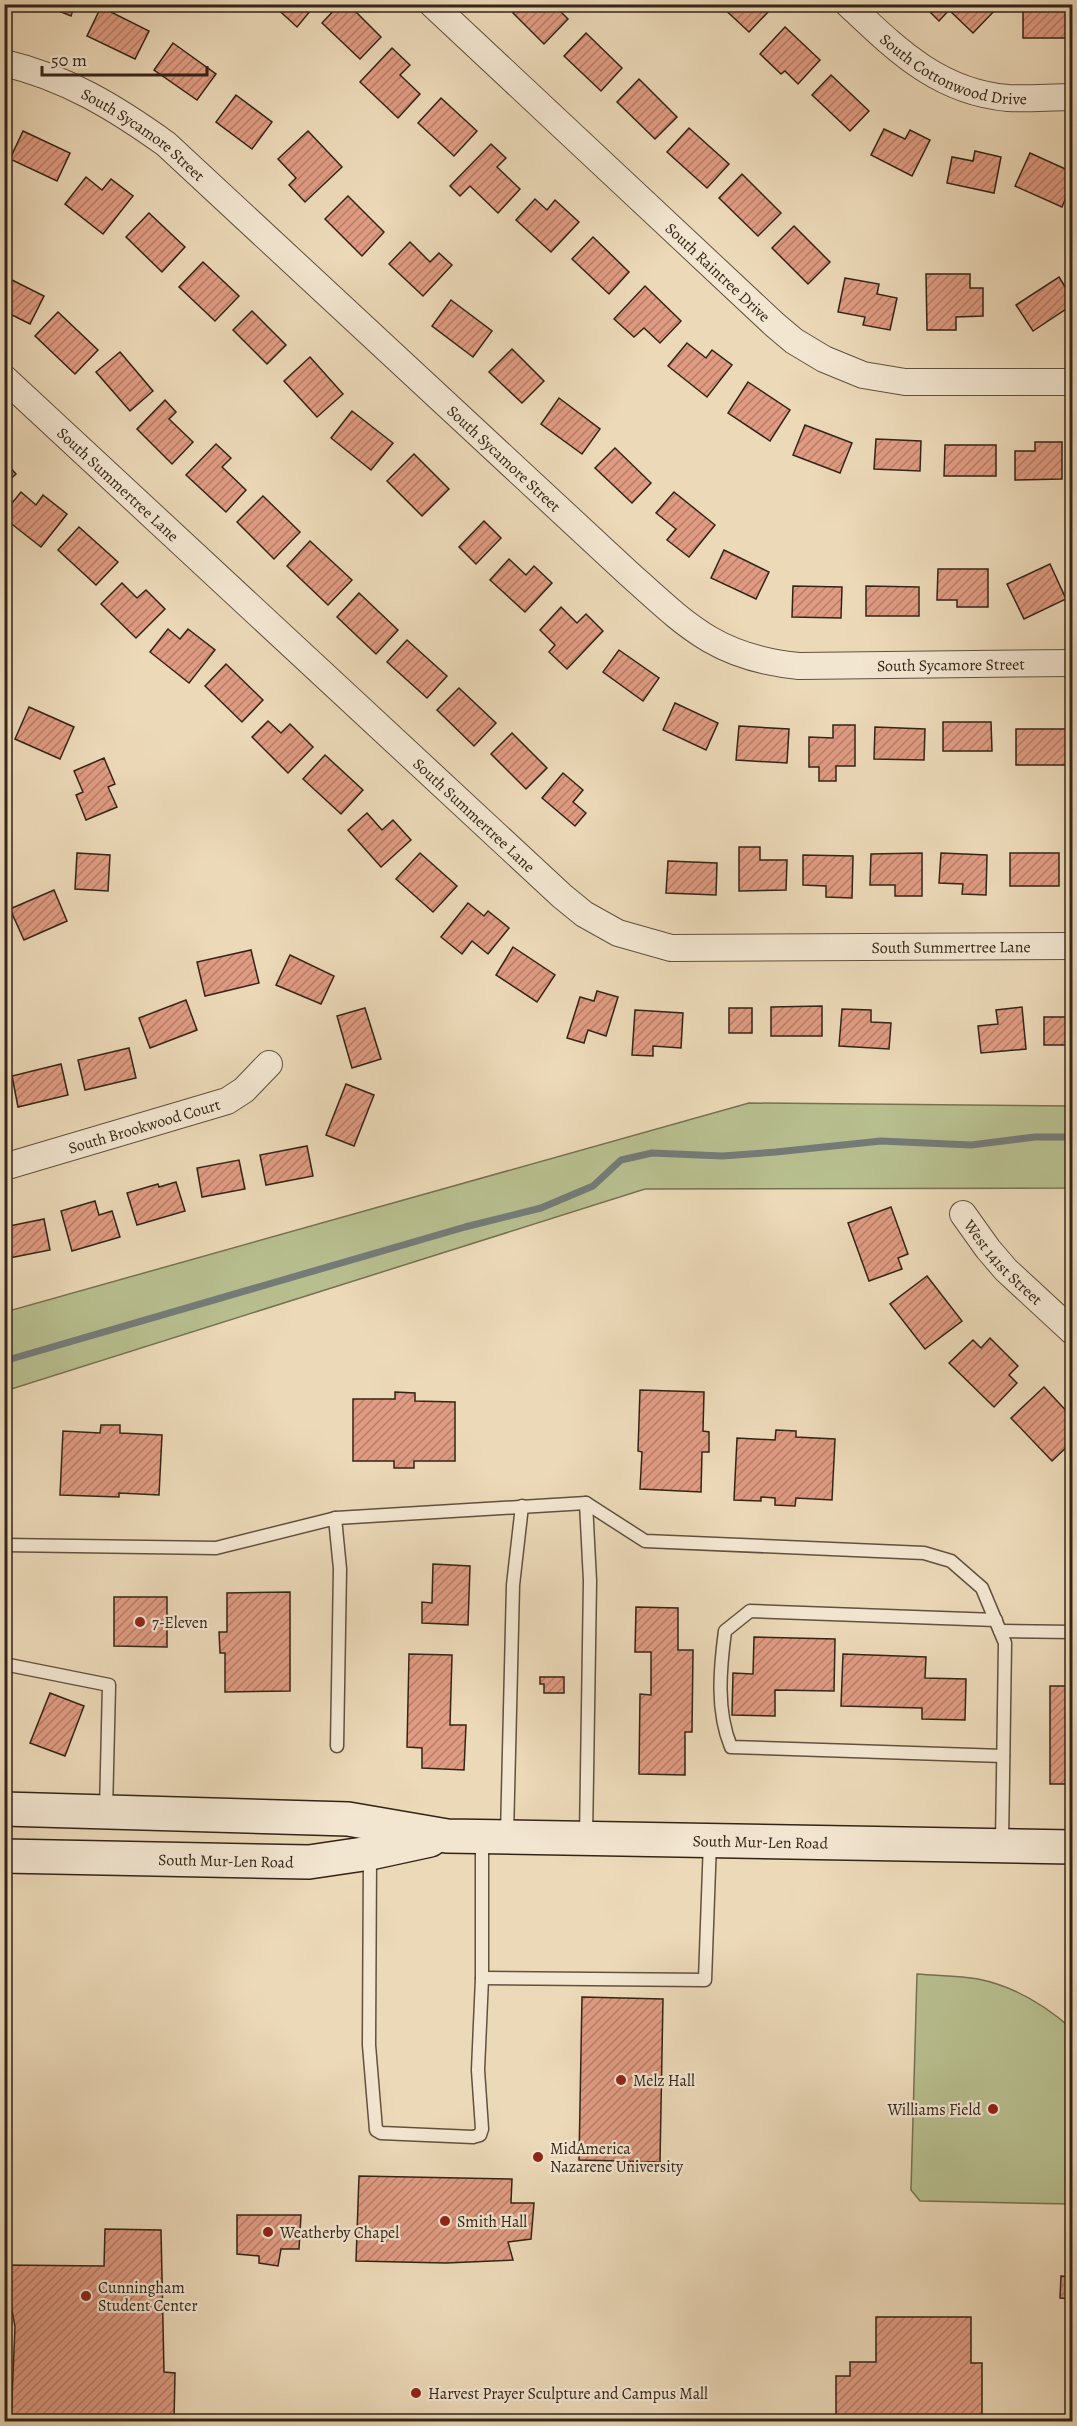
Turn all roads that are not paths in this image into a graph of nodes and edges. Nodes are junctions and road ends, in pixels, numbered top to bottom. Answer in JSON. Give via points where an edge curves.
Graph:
{"nodes":[{"id":1,"x":432,"y":4,"type":"edge"},
{"id":2,"x":848,"y":4,"type":"edge"},
{"id":3,"x":4,"y":63,"type":"edge"},
{"id":4,"x":1072,"y":97,"type":"edge"},
{"id":5,"x":4,"y":378,"type":"edge"},
{"id":6,"x":1072,"y":382,"type":"edge"},
{"id":7,"x":1072,"y":663,"type":"edge"},
{"id":8,"x":1072,"y":946,"type":"edge"},
{"id":9,"x":269,"y":1064,"type":"dead end"},
{"id":10,"x":4,"y":1167,"type":"edge"},
{"id":11,"x":963,"y":1214,"type":"dead end"},
{"id":12,"x":1072,"y":1331,"type":"edge"},
{"id":13,"x":586,"y":1503,"type":"junction"},
{"id":14,"x":522,"y":1506,"type":"junction"},
{"id":15,"x":335,"y":1518,"type":"junction"},
{"id":16,"x":4,"y":1545,"type":"edge"},
{"id":17,"x":998,"y":1626,"type":"junction"},
{"id":18,"x":1072,"y":1632,"type":"edge"},
{"id":19,"x":4,"y":1664,"type":"edge"},
{"id":20,"x":337,"y":1746,"type":"dead end"},
{"id":21,"x":1004,"y":1756,"type":"junction"},
{"id":22,"x":4,"y":1809,"type":"edge"},
{"id":23,"x":106,"y":1812,"type":"junction"},
{"id":24,"x":447,"y":1836,"type":"junction"},
{"id":25,"x":494,"y":1837,"type":"junction"},
{"id":26,"x":586,"y":1838,"type":"junction"},
{"id":27,"x":710,"y":1840,"type":"junction"},
{"id":28,"x":1002,"y":1845,"type":"junction"},
{"id":29,"x":1072,"y":1847,"type":"edge"},
{"id":30,"x":370,"y":1853,"type":"junction"},
{"id":31,"x":4,"y":1856,"type":"edge"},
{"id":32,"x":482,"y":1978,"type":"junction"}],
"edges":[{"from":1,"to":6,"type":"street","name":"South Raintree Drive","via":[[775,325],[824,359],[863,375],[904,382]]},
{"from":2,"to":4,"type":"street","name":"South Cottonwood Drive","via":[[903,56],[941,79],[979,93],[1008,98]]},
{"from":3,"to":7,"type":"street","name":"South Sycamore Street","via":[[75,87],[123,113],[166,144],[627,572],[709,640],[735,653],[799,666]]},
{"from":5,"to":8,"type":"street","name":"South Summertree Lane","via":[[562,896],[618,933],[670,948]]},
{"from":9,"to":10,"type":"street","name":"South Brookwood Court","via":[[227,1101]]},
{"from":11,"to":12,"type":"street","name":"West 141st Street","via":[[1006,1270]]},
{"from":13,"to":14,"type":"lane"},
{"from":13,"to":17,"type":"lane","via":[[645,1541],[924,1553],[951,1561],[982,1588]]},
{"from":13,"to":26,"type":"lane","via":[[591,1581]]},
{"from":14,"to":15,"type":"lane"},
{"from":14,"to":25,"type":"lane"},
{"from":15,"to":16,"type":"lane","via":[[216,1548]]},
{"from":15,"to":20,"type":"lane","via":[[340,1569]]},
{"from":17,"to":18,"type":"lane"},
{"from":17,"to":21,"type":"lane","via":[[1005,1643]]},
{"from":17,"to":21,"type":"lane","via":[[750,1611],[725,1631],[720,1668],[723,1728],[731,1747]]},
{"from":19,"to":23,"type":"lane","via":[[109,1685]]},
{"from":21,"to":28,"type":"lane"},
{"from":22,"to":23,"type":"main road","name":"South Mur-Len Road"},
{"from":23,"to":24,"type":"main road","name":"South Mur-Len Road","via":[[348,1820]]},
{"from":24,"to":25,"type":"main road","name":"South Mur-Len Road"},
{"from":24,"to":30,"type":"main road","name":"South Mur-Len Road"},
{"from":25,"to":26,"type":"main road","name":"South Mur-Len Road"},
{"from":25,"to":32,"type":"lane"},
{"from":26,"to":27,"type":"main road","name":"South Mur-Len Road"},
{"from":27,"to":28,"type":"main road","name":"South Mur-Len Road"},
{"from":27,"to":32,"type":"lane","via":[[705,1980]]},
{"from":28,"to":29,"type":"main road","name":"South Mur-Len Road"},
{"from":30,"to":31,"type":"main road","name":"South Mur-Len Road","via":[[309,1862]]},
{"from":30,"to":32,"type":"lane","via":[[369,2045],[376,2130],[480,2135]]}]}
